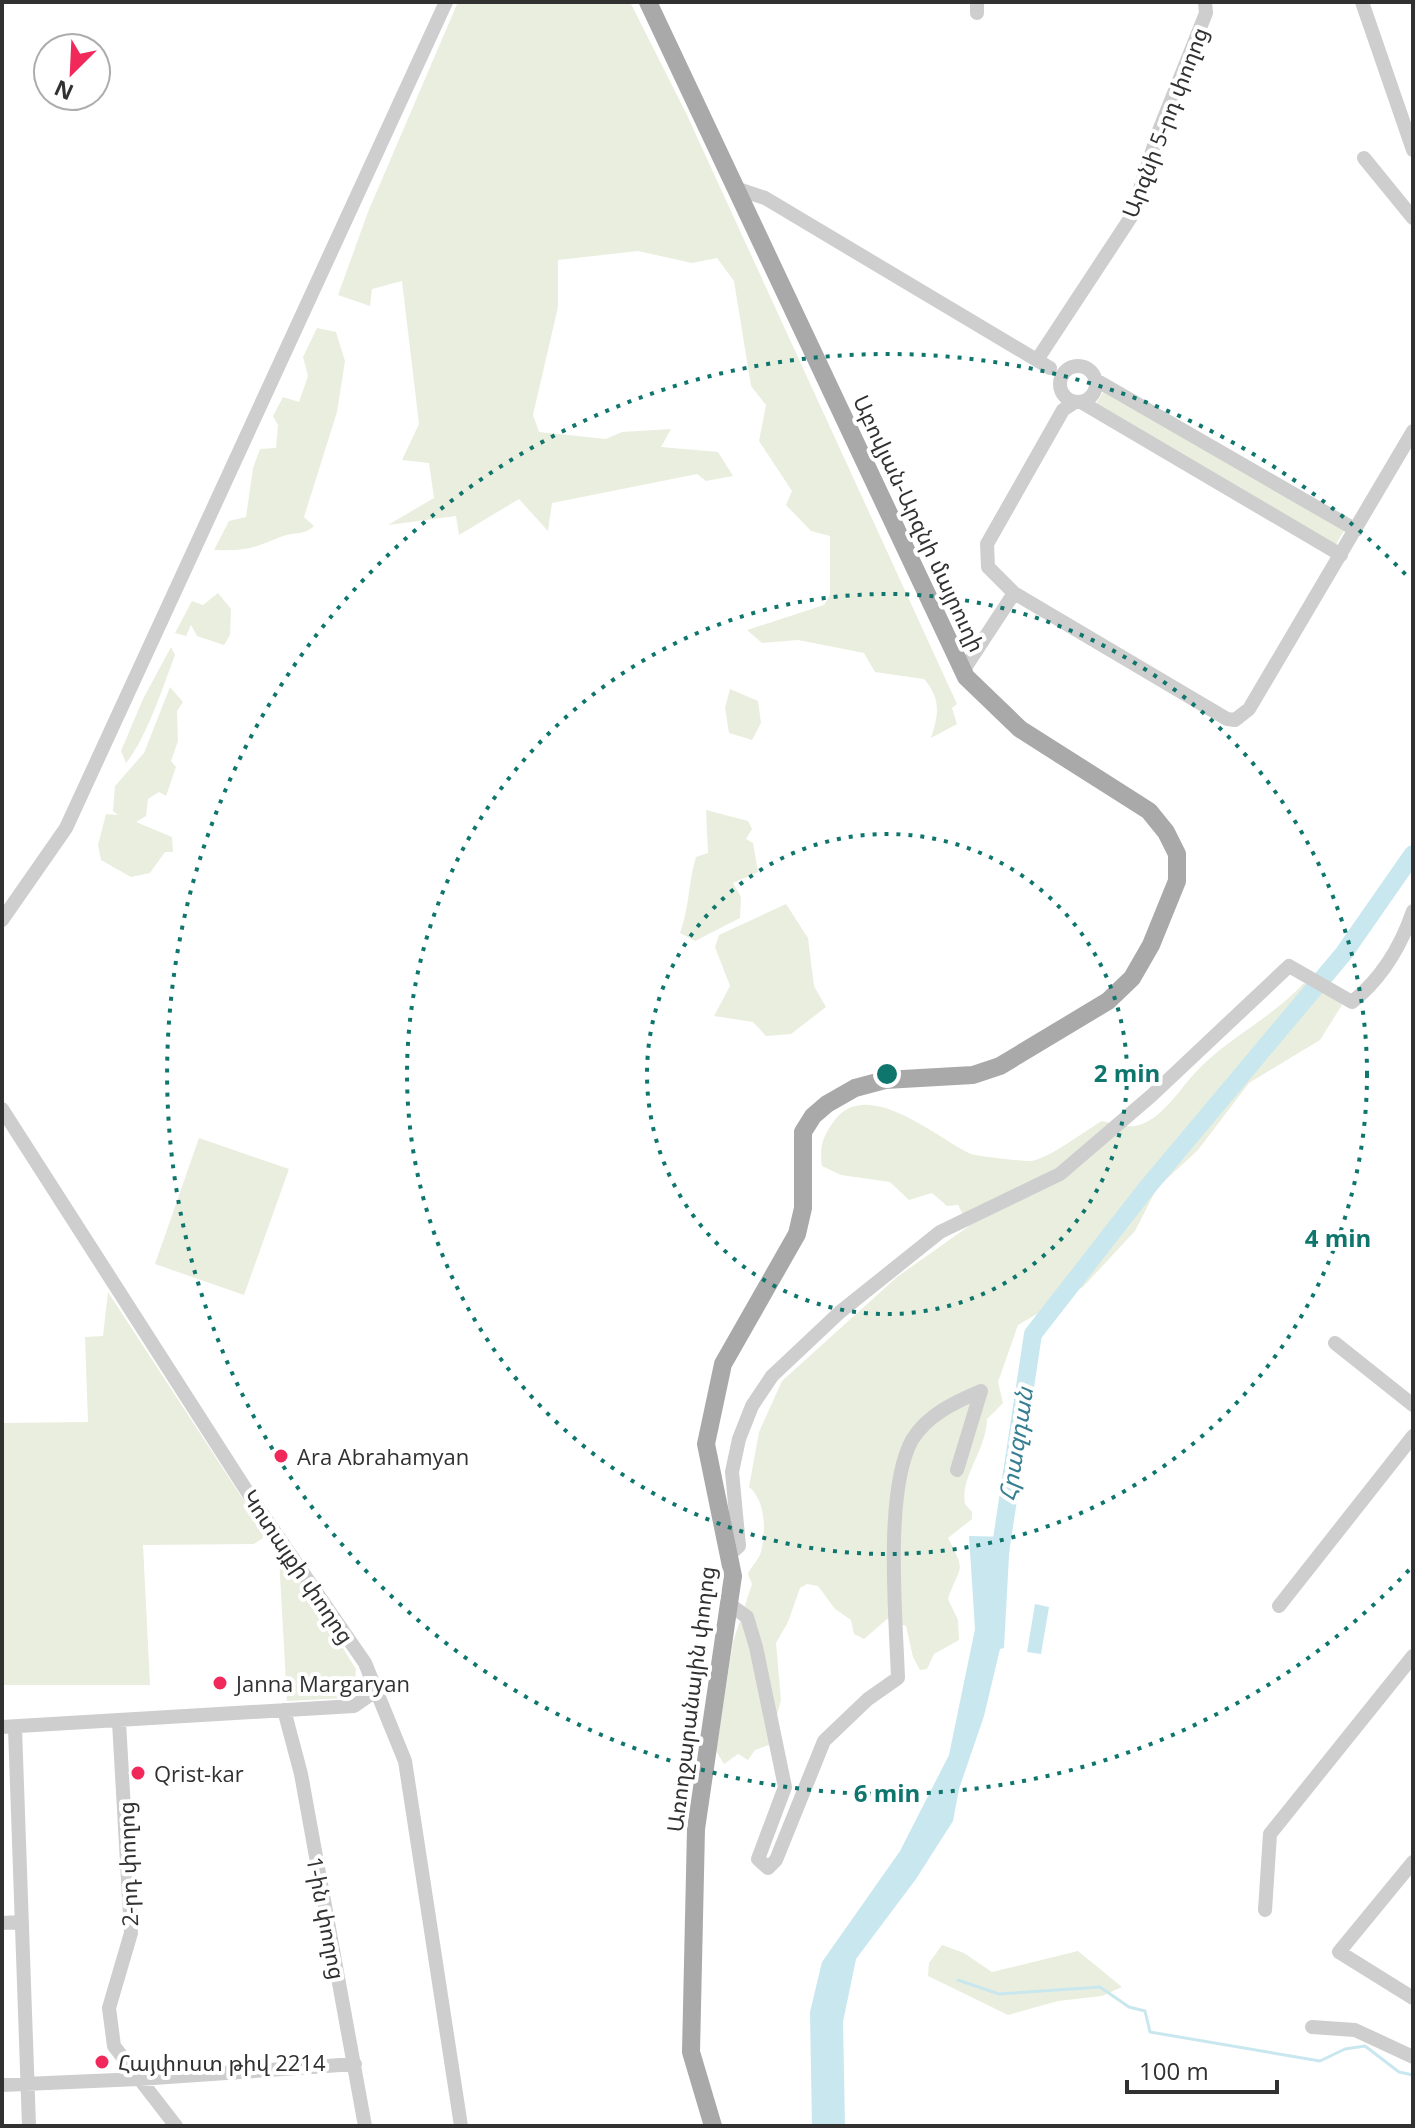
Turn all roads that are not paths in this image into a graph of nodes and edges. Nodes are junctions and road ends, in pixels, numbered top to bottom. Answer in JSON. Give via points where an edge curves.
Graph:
{"nodes":[{"id":1,"x":446,"y":2,"type":"edge"},
{"id":2,"x":648,"y":2,"type":"edge"},
{"id":3,"x":1205,"y":2,"type":"edge"},
{"id":4,"x":1362,"y":2,"type":"edge"},
{"id":5,"x":1413,"y":150,"type":"edge"},
{"id":6,"x":1364,"y":158,"type":"dead end"},
{"id":7,"x":735,"y":188,"type":"junction"},
{"id":8,"x":1413,"y":218,"type":"edge"},
{"id":9,"x":1096,"y":380,"type":"junction"},
{"id":10,"x":1071,"y":402,"type":"junction"},
{"id":11,"x":1413,"y":431,"type":"edge"},
{"id":12,"x":1356,"y":530,"type":"junction"},
{"id":13,"x":1341,"y":555,"type":"junction"},
{"id":14,"x":1014,"y":593,"type":"junction"},
{"id":15,"x":963,"y":671,"type":"junction"},
{"id":16,"x":1413,"y":911,"type":"edge"},
{"id":17,"x":2,"y":920,"type":"edge"},
{"id":18,"x":1000,"y":1066,"type":"joint"},
{"id":19,"x":2,"y":1109,"type":"edge"},
{"id":20,"x":1335,"y":1343,"type":"dead end"},
{"id":21,"x":1413,"y":1405,"type":"edge"},
{"id":22,"x":1413,"y":1436,"type":"edge"},
{"id":23,"x":957,"y":1470,"type":"dead end"},
{"id":24,"x":730,"y":1554,"type":"junction"},
{"id":25,"x":729,"y":1604,"type":"junction"},
{"id":26,"x":1279,"y":1606,"type":"dead end"},
{"id":27,"x":1413,"y":1656,"type":"edge"},
{"id":28,"x":377,"y":1690,"type":"junction"},
{"id":29,"x":284,"y":1710,"type":"junction"},
{"id":30,"x":119,"y":1722,"type":"junction"},
{"id":31,"x":8,"y":1728,"type":"edge"},
{"id":32,"x":1413,"y":1862,"type":"edge"},
{"id":33,"x":1265,"y":1910,"type":"dead end"},
{"id":34,"x":22,"y":1922,"type":"junction"},
{"id":35,"x":2,"y":1923,"type":"edge"},
{"id":36,"x":1413,"y":1998,"type":"edge"},
{"id":37,"x":1312,"y":2027,"type":"dead end"},
{"id":38,"x":1413,"y":2057,"type":"edge"},
{"id":39,"x":355,"y":2064,"type":"junction"},
{"id":40,"x":139,"y":2079,"type":"junction"},
{"id":41,"x":26,"y":2083,"type":"junction"},
{"id":42,"x":2,"y":2085,"type":"edge"},
{"id":43,"x":29,"y":2126,"type":"edge"},
{"id":44,"x":176,"y":2126,"type":"edge"},
{"id":45,"x":365,"y":2126,"type":"edge"},
{"id":46,"x":461,"y":2126,"type":"edge"},
{"id":47,"x":713,"y":2126,"type":"edge"}],
"edges":[{"from":1,"to":17,"type":"street","via":[[66,828]]},
{"from":2,"to":7,"type":"main road","name":"Աբովյան-Արզնի մայրուղի"},
{"from":3,"to":7,"type":"street","name":"Արզնի 5-րդ փողոց","via":[[1206,13],[1131,217],[1043,364],[765,198]]},
{"from":4,"to":5,"type":"street"},
{"from":6,"to":8,"type":"street"},
{"from":7,"to":15,"type":"main road","name":"Աբովյան-Արզնի մայրուղի"},
{"from":9,"to":10,"type":"street","via":[[1092,395]]},
{"from":9,"to":10,"type":"street","via":[[1088,369],[1073,367],[1060,384]]},
{"from":9,"to":12,"type":"street"},
{"from":10,"to":13,"type":"street"},
{"from":10,"to":14,"type":"street","via":[[987,544],[988,567]]},
{"from":11,"to":12,"type":"street"},
{"from":12,"to":13,"type":"street"},
{"from":13,"to":14,"type":"street","via":[[1249,709],[1235,720],[1219,717]]},
{"from":14,"to":15,"type":"street"},
{"from":15,"to":18,"type":"main road","name":"Աբովյան-Արզնի մայրուղի","via":[[1020,729],[1149,811],[1177,854],[1177,881],[1132,978],[1108,1001]]},
{"from":16,"to":24,"type":"street","via":[[1373,985],[1352,1002],[1289,966],[1060,1174],[940,1232],[840,1312],[772,1376],[739,1439],[732,1472],[739,1546]]},
{"from":18,"to":24,"type":"main road","name":"Առողջարանային փողոց","via":[[973,1075],[885,1080],[855,1088],[827,1104],[803,1132],[803,1208],[797,1234],[723,1364],[709,1416],[706,1444]]},
{"from":19,"to":28,"type":"street","name":"Կոտայքի փողոց","via":[[250,1496],[365,1663]]},
{"from":20,"to":21,"type":"street"},
{"from":22,"to":26,"type":"street"},
{"from":23,"to":25,"type":"street","via":[[981,1391],[945,1406],[912,1440],[895,1501],[898,1678],[824,1741],[776,1860],[768,1868],[758,1859],[785,1787],[747,1617]]},
{"from":24,"to":25,"type":"main road","name":"Առողջարանային փողոց"},
{"from":25,"to":47,"type":"main road","name":"Առողջարանային փողոց","via":[[696,1829],[691,2052]]},
{"from":27,"to":33,"type":"street","via":[[1270,1834]]},
{"from":28,"to":29,"type":"street","via":[[354,1706]]},
{"from":28,"to":46,"type":"street","name":"Կոտայքի փողոց","via":[[405,1761]]},
{"from":29,"to":30,"type":"street"},
{"from":29,"to":39,"type":"street","name":"1-ին փողոց","via":[[301,1774]]},
{"from":30,"to":31,"type":"street"},
{"from":30,"to":40,"type":"street","name":"2-րդ փողոց","via":[[131,1933],[109,2008],[114,2046]]},
{"from":31,"to":34,"type":"street"},
{"from":32,"to":36,"type":"street","via":[[1339,1952]]},
{"from":34,"to":35,"type":"street"},
{"from":34,"to":41,"type":"street"},
{"from":37,"to":38,"type":"street","via":[[1355,2030]]},
{"from":39,"to":40,"type":"street"},
{"from":39,"to":45,"type":"street","name":"1-ին փողոց"},
{"from":40,"to":41,"type":"street"},
{"from":40,"to":44,"type":"street","name":"2-րդ փողոց"},
{"from":41,"to":42,"type":"street"},
{"from":41,"to":43,"type":"street"}]}
